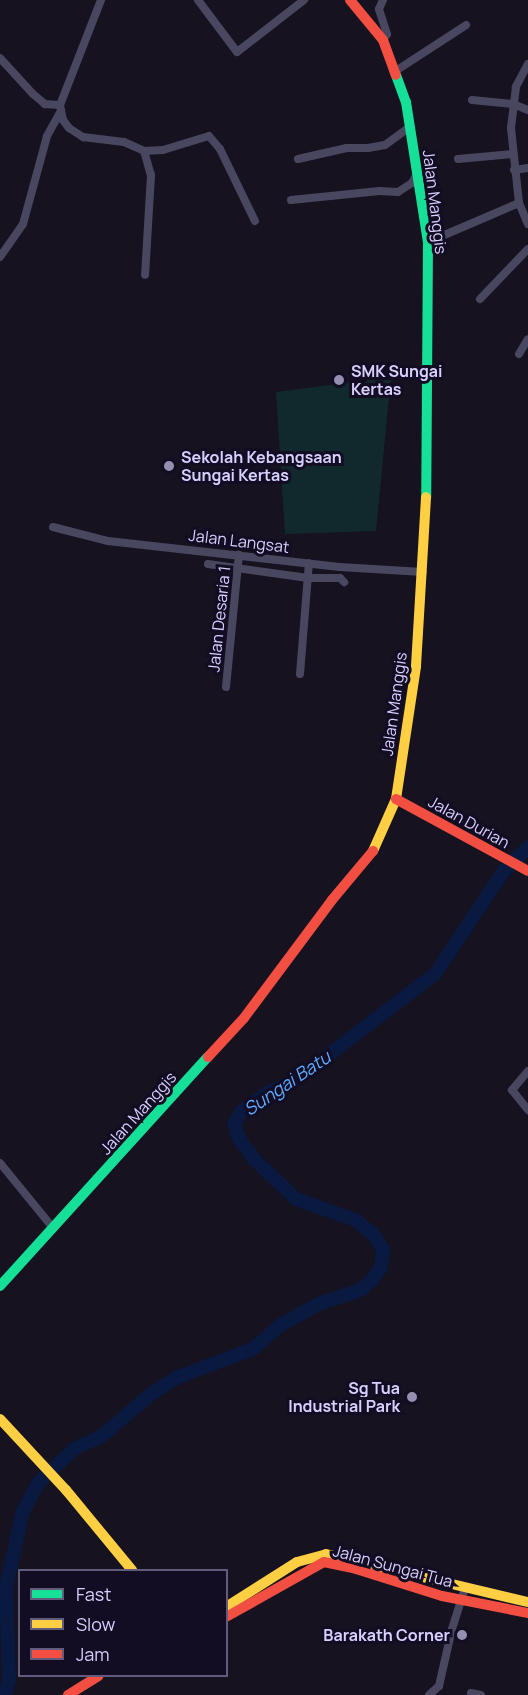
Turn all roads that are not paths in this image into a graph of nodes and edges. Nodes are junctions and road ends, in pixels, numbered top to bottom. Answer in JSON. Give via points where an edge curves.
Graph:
{"nodes":[{"id":1,"x":101,"y":0,"type":"edge"},
{"id":2,"x":198,"y":0,"type":"edge"},
{"id":3,"x":304,"y":0,"type":"edge"},
{"id":4,"x":350,"y":0,"type":"edge"},
{"id":5,"x":383,"y":0,"type":"edge"},
{"id":6,"x":466,"y":25,"type":"dead end"},
{"id":7,"x":382,"y":40,"type":"junction"},
{"id":8,"x":0,"y":58,"type":"edge"},
{"id":9,"x":528,"y":64,"type":"edge"},
{"id":10,"x":394,"y":72,"type":"junction"},
{"id":11,"x":472,"y":100,"type":"dead end"},
{"id":12,"x":513,"y":105,"type":"junction"},
{"id":13,"x":61,"y":108,"type":"junction"},
{"id":14,"x":528,"y":110,"type":"edge"},
{"id":15,"x":410,"y":127,"type":"junction"},
{"id":16,"x":144,"y":151,"type":"junction"},
{"id":17,"x":512,"y":154,"type":"junction"},
{"id":18,"x":298,"y":159,"type":"dead end"},
{"id":19,"x":458,"y":159,"type":"dead end"},
{"id":20,"x":528,"y":165,"type":"edge"},
{"id":21,"x":514,"y":170,"type":"junction"},
{"id":22,"x":417,"y":173,"type":"junction"},
{"id":23,"x":291,"y":200,"type":"dead end"},
{"id":24,"x":519,"y":203,"type":"junction"},
{"id":25,"x":528,"y":205,"type":"edge"},
{"id":26,"x":255,"y":221,"type":"dead end"},
{"id":27,"x":528,"y":224,"type":"edge"},
{"id":28,"x":428,"y":242,"type":"junction"},
{"id":29,"x":528,"y":249,"type":"edge"},
{"id":30,"x":0,"y":257,"type":"edge"},
{"id":31,"x":145,"y":275,"type":"dead end"},
{"id":32,"x":480,"y":299,"type":"dead end"},
{"id":33,"x":528,"y":339,"type":"edge"},
{"id":34,"x":519,"y":354,"type":"dead end"},
{"id":35,"x":52,"y":527,"type":"dead end"},
{"id":36,"x":239,"y":555,"type":"junction"},
{"id":37,"x":309,"y":563,"type":"junction"},
{"id":38,"x":208,"y":564,"type":"dead end"},
{"id":39,"x":238,"y":569,"type":"junction"},
{"id":40,"x":423,"y":572,"type":"junction"},
{"id":41,"x":308,"y":578,"type":"junction"},
{"id":42,"x":344,"y":582,"type":"dead end"},
{"id":43,"x":300,"y":674,"type":"dead end"},
{"id":44,"x":226,"y":687,"type":"dead end"},
{"id":45,"x":396,"y":799,"type":"junction"},
{"id":46,"x":528,"y":871,"type":"edge"},
{"id":47,"x":528,"y":1071,"type":"edge"},
{"id":48,"x":528,"y":1110,"type":"edge"},
{"id":49,"x":0,"y":1163,"type":"edge"},
{"id":50,"x":53,"y":1228,"type":"junction"},
{"id":51,"x":0,"y":1286,"type":"edge"},
{"id":52,"x":0,"y":1419,"type":"edge"},
{"id":53,"x":131,"y":1569,"type":"edge"},
{"id":54,"x":460,"y":1587,"type":"junction"},
{"id":55,"x":458,"y":1599,"type":"junction"},
{"id":56,"x":528,"y":1602,"type":"edge"},
{"id":57,"x":228,"y":1605,"type":"edge"},
{"id":58,"x":528,"y":1613,"type":"edge"},
{"id":59,"x":228,"y":1616,"type":"edge"},
{"id":60,"x":97,"y":1677,"type":"edge"},
{"id":61,"x":471,"y":1693,"type":"dead end"},
{"id":62,"x":68,"y":1695,"type":"edge"},
{"id":63,"x":429,"y":1695,"type":"edge"},
{"id":64,"x":481,"y":1695,"type":"edge"}],
"edges":[{"from":1,"to":13,"type":"street"},
{"from":2,"to":3,"type":"street","via":[[237,52]]},
{"from":4,"to":7,"type":"street","name":"Jalan Manggis"},
{"from":5,"to":7,"type":"street","via":[[379,9],[387,34]]},
{"from":6,"to":10,"type":"street"},
{"from":7,"to":10,"type":"street","name":"Jalan Manggis"},
{"from":8,"to":13,"type":"street","via":[[45,104]]},
{"from":9,"to":12,"type":"street","via":[[519,78]]},
{"from":10,"to":15,"type":"street","name":"Jalan Manggis","via":[[406,102]]},
{"from":11,"to":12,"type":"street"},
{"from":12,"to":14,"type":"street"},
{"from":12,"to":17,"type":"street"},
{"from":13,"to":16,"type":"street","via":[[63,120],[76,133],[124,142]]},
{"from":13,"to":30,"type":"street","via":[[47,136],[23,224]]},
{"from":15,"to":18,"type":"street","via":[[385,145],[347,148]]},
{"from":15,"to":22,"type":"street","name":"Jalan Manggis"},
{"from":16,"to":26,"type":"street","via":[[163,150],[209,136],[220,149]]},
{"from":16,"to":31,"type":"street","via":[[151,175]]},
{"from":17,"to":19,"type":"street"},
{"from":17,"to":21,"type":"street"},
{"from":20,"to":21,"type":"street"},
{"from":21,"to":24,"type":"street"},
{"from":22,"to":23,"type":"street","via":[[412,183],[398,192]]},
{"from":22,"to":28,"type":"street","name":"Jalan Manggis"},
{"from":24,"to":25,"type":"street"},
{"from":24,"to":27,"type":"street"},
{"from":24,"to":28,"type":"street"},
{"from":28,"to":40,"type":"street","name":"Jalan Manggis","via":[[428,443]]},
{"from":29,"to":32,"type":"street"},
{"from":33,"to":34,"type":"street"},
{"from":35,"to":36,"type":"street","name":"Jalan Langsat","via":[[108,541]]},
{"from":36,"to":37,"type":"street","name":"Jalan Langsat"},
{"from":36,"to":39,"type":"street","name":"Jalan Desaria 1"},
{"from":37,"to":40,"type":"street","name":"Jalan Langsat"},
{"from":37,"to":41,"type":"street"},
{"from":38,"to":39,"type":"street"},
{"from":39,"to":41,"type":"street"},
{"from":39,"to":44,"type":"street","name":"Jalan Desaria 1"},
{"from":40,"to":45,"type":"street","name":"Jalan Manggis","via":[[416,666]]},
{"from":41,"to":42,"type":"street","via":[[340,578]]},
{"from":41,"to":43,"type":"street"},
{"from":45,"to":46,"type":"street","name":"Jalan Durian"},
{"from":45,"to":50,"type":"street","name":"Jalan Manggis","via":[[374,849],[244,1018]]},
{"from":47,"to":48,"type":"street","via":[[512,1090]]},
{"from":49,"to":50,"type":"street"},
{"from":50,"to":51,"type":"street","name":"Jalan Manggis"},
{"from":52,"to":53,"type":"street"},
{"from":54,"to":55,"type":"street"},
{"from":54,"to":56,"type":"street","name":"Jalan Sungai Tua"},
{"from":54,"to":57,"type":"street","name":"Jalan Sungai Tua","via":[[326,1554],[297,1562]]},
{"from":55,"to":58,"type":"street","name":"Jalan Sungai Tua"},
{"from":55,"to":59,"type":"street","name":"Jalan Sungai Tua","via":[[324,1563]]},
{"from":55,"to":63,"type":"street","via":[[440,1686]]},
{"from":60,"to":62,"type":"street"},
{"from":61,"to":64,"type":"street"}]}
